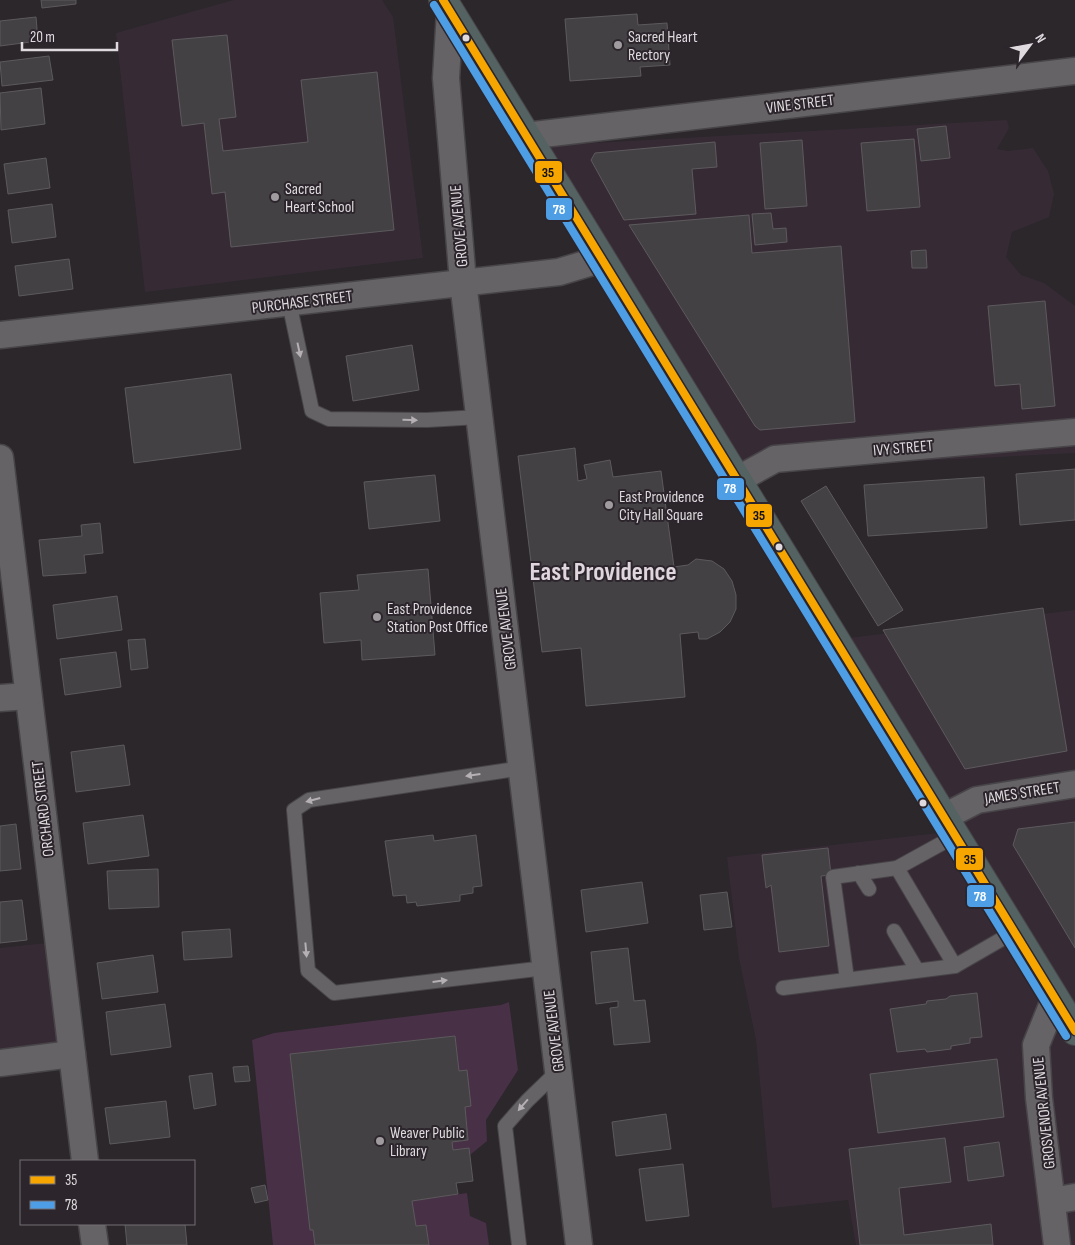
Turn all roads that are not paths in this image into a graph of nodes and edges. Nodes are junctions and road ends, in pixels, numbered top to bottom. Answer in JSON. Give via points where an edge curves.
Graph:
{"nodes":[{"id":1,"x":446,"y":6,"type":"edge"},
{"id":2,"x":1075,"y":71,"type":"edge"},
{"id":3,"x":526,"y":136,"type":"junction"},
{"id":4,"x":602,"y":259,"type":"junction"},
{"id":5,"x":463,"y":282,"type":"junction"},
{"id":6,"x":289,"y":302,"type":"junction"},
{"id":7,"x":0,"y":335,"type":"edge"},
{"id":8,"x":479,"y":417,"type":"junction"},
{"id":9,"x":1075,"y":432,"type":"edge"},
{"id":10,"x":0,"y":458,"type":"edge"},
{"id":11,"x":737,"y":480,"type":"junction"},
{"id":12,"x":28,"y":696,"type":"junction"},
{"id":13,"x":0,"y":698,"type":"edge"},
{"id":14,"x":522,"y":768,"type":"junction"},
{"id":15,"x":1075,"y":784,"type":"edge"},
{"id":16,"x":949,"y":826,"type":"junction"},
{"id":17,"x":897,"y":868,"type":"junction"},
{"id":18,"x":859,"y":873,"type":"junction"},
{"id":19,"x":869,"y":889,"type":"dead end"},
{"id":20,"x":894,"y":932,"type":"dead end"},
{"id":21,"x":1014,"y":932,"type":"junction"},
{"id":22,"x":955,"y":966,"type":"junction"},
{"id":23,"x":545,"y":968,"type":"junction"},
{"id":24,"x":917,"y":970,"type":"junction"},
{"id":25,"x":848,"y":979,"type":"junction"},
{"id":26,"x":783,"y":988,"type":"dead end"},
{"id":27,"x":1055,"y":998,"type":"junction"},
{"id":28,"x":1075,"y":1031,"type":"edge"},
{"id":29,"x":72,"y":1054,"type":"junction"},
{"id":30,"x":0,"y":1063,"type":"edge"},
{"id":31,"x":558,"y":1071,"type":"junction"},
{"id":32,"x":84,"y":1160,"type":"edge"},
{"id":33,"x":1063,"y":1199,"type":"edge"},
{"id":34,"x":92,"y":1225,"type":"edge"},
{"id":35,"x":95,"y":1245,"type":"edge"},
{"id":36,"x":519,"y":1245,"type":"edge"},
{"id":37,"x":578,"y":1245,"type":"edge"},
{"id":38,"x":1057,"y":1245,"type":"edge"}],
"edges":[{"from":1,"to":3,"type":"highway"},
{"from":1,"to":5,"type":"street","name":"GROVE AVENUE","via":[[446,78]]},
{"from":2,"to":3,"type":"street","name":"VINE STREET"},
{"from":3,"to":4,"type":"highway"},
{"from":4,"to":5,"type":"street","name":"PURCHASE STREET","via":[[559,272]]},
{"from":4,"to":11,"type":"highway"},
{"from":5,"to":6,"type":"street","name":"PURCHASE STREET"},
{"from":5,"to":8,"type":"street","name":"GROVE AVENUE"},
{"from":6,"to":7,"type":"street","name":"PURCHASE STREET"},
{"from":6,"to":8,"type":"lane","one_way":true,"via":[[312,410],[329,419]]},
{"from":8,"to":14,"type":"street","name":"GROVE AVENUE"},
{"from":9,"to":11,"type":"street","name":"IVY STREET","via":[[775,458]]},
{"from":10,"to":12,"type":"street","name":"ORCHARD STREET"},
{"from":11,"to":16,"type":"highway"},
{"from":12,"to":13,"type":"street"},
{"from":12,"to":29,"type":"street","name":"ORCHARD STREET"},
{"from":14,"to":23,"type":"street","name":"GROVE AVENUE"},
{"from":14,"to":23,"type":"lane","one_way":true,"via":[[309,800],[294,810],[308,971],[334,994]]},
{"from":15,"to":16,"type":"street","name":"JAMES STREET","via":[[977,800]]},
{"from":16,"to":17,"type":"lane"},
{"from":16,"to":21,"type":"highway"},
{"from":17,"to":18,"type":"lane"},
{"from":17,"to":22,"type":"lane"},
{"from":18,"to":19,"type":"lane"},
{"from":18,"to":25,"type":"lane","via":[[833,877]]},
{"from":20,"to":24,"type":"lane"},
{"from":21,"to":22,"type":"lane"},
{"from":21,"to":27,"type":"highway"},
{"from":22,"to":24,"type":"lane"},
{"from":23,"to":31,"type":"street","name":"GROVE AVENUE"},
{"from":24,"to":25,"type":"lane"},
{"from":25,"to":26,"type":"lane"},
{"from":27,"to":28,"type":"highway"},
{"from":27,"to":33,"type":"street","name":"GROSVENOR AVENUE","via":[[1036,1045],[1039,1098]]},
{"from":29,"to":30,"type":"street"},
{"from":29,"to":32,"type":"street","name":"ORCHARD STREET"},
{"from":31,"to":36,"type":"lane","one_way":true,"via":[[505,1126]]},
{"from":31,"to":37,"type":"street","name":"GROVE AVENUE"},
{"from":33,"to":38,"type":"street","name":"GROSVENOR AVENUE"},
{"from":34,"to":35,"type":"street"}]}
